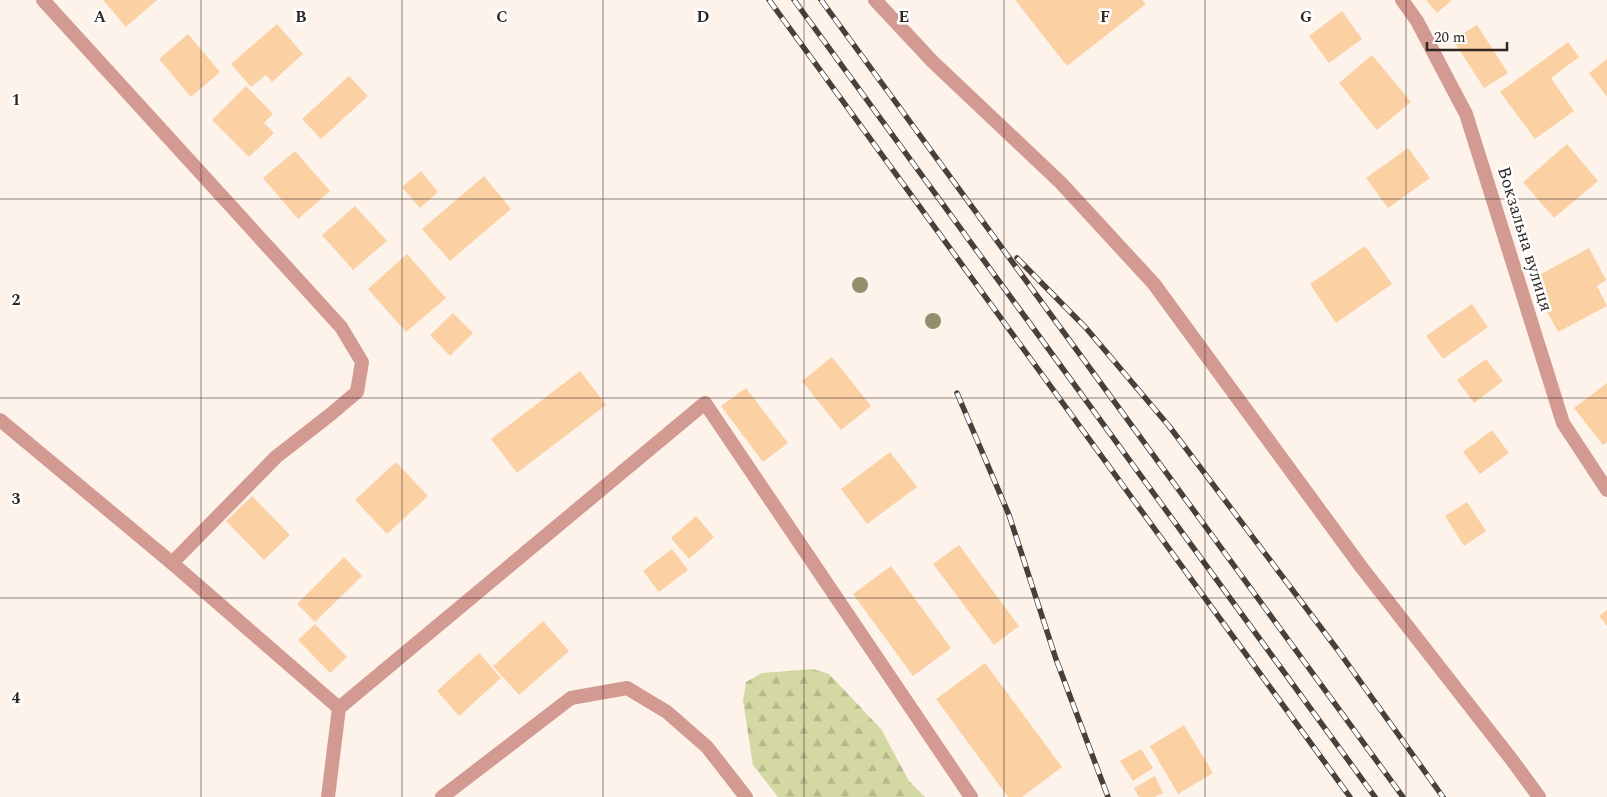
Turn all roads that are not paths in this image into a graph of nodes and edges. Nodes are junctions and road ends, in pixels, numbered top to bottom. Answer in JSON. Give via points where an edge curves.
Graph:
{"nodes":[{"id":1,"x":43,"y":0,"type":"edge"},
{"id":2,"x":875,"y":0,"type":"edge"},
{"id":3,"x":1402,"y":0,"type":"edge"},
{"id":4,"x":0,"y":420,"type":"edge"},
{"id":5,"x":1607,"y":490,"type":"edge"},
{"id":6,"x":172,"y":563,"type":"junction"},
{"id":7,"x":339,"y":708,"type":"junction"},
{"id":8,"x":328,"y":797,"type":"edge"},
{"id":9,"x":442,"y":797,"type":"edge"},
{"id":10,"x":746,"y":797,"type":"edge"},
{"id":11,"x":971,"y":797,"type":"edge"},
{"id":12,"x":1539,"y":797,"type":"edge"}],
"edges":[{"from":1,"to":6,"type":"street","via":[[341,326],[362,362],[357,392],[276,457]]},
{"from":2,"to":12,"type":"street","via":[[933,62],[1061,183],[1154,284],[1362,568]]},
{"from":3,"to":5,"type":"street","name":"Вокзальна вулиця","via":[[1417,21],[1466,114],[1563,423]]},
{"from":4,"to":6,"type":"street"},
{"from":6,"to":7,"type":"street"},
{"from":7,"to":8,"type":"street"},
{"from":7,"to":11,"type":"street","via":[[705,403]]},
{"from":9,"to":10,"type":"street","via":[[571,698],[627,688],[667,712],[707,747]]}]}
